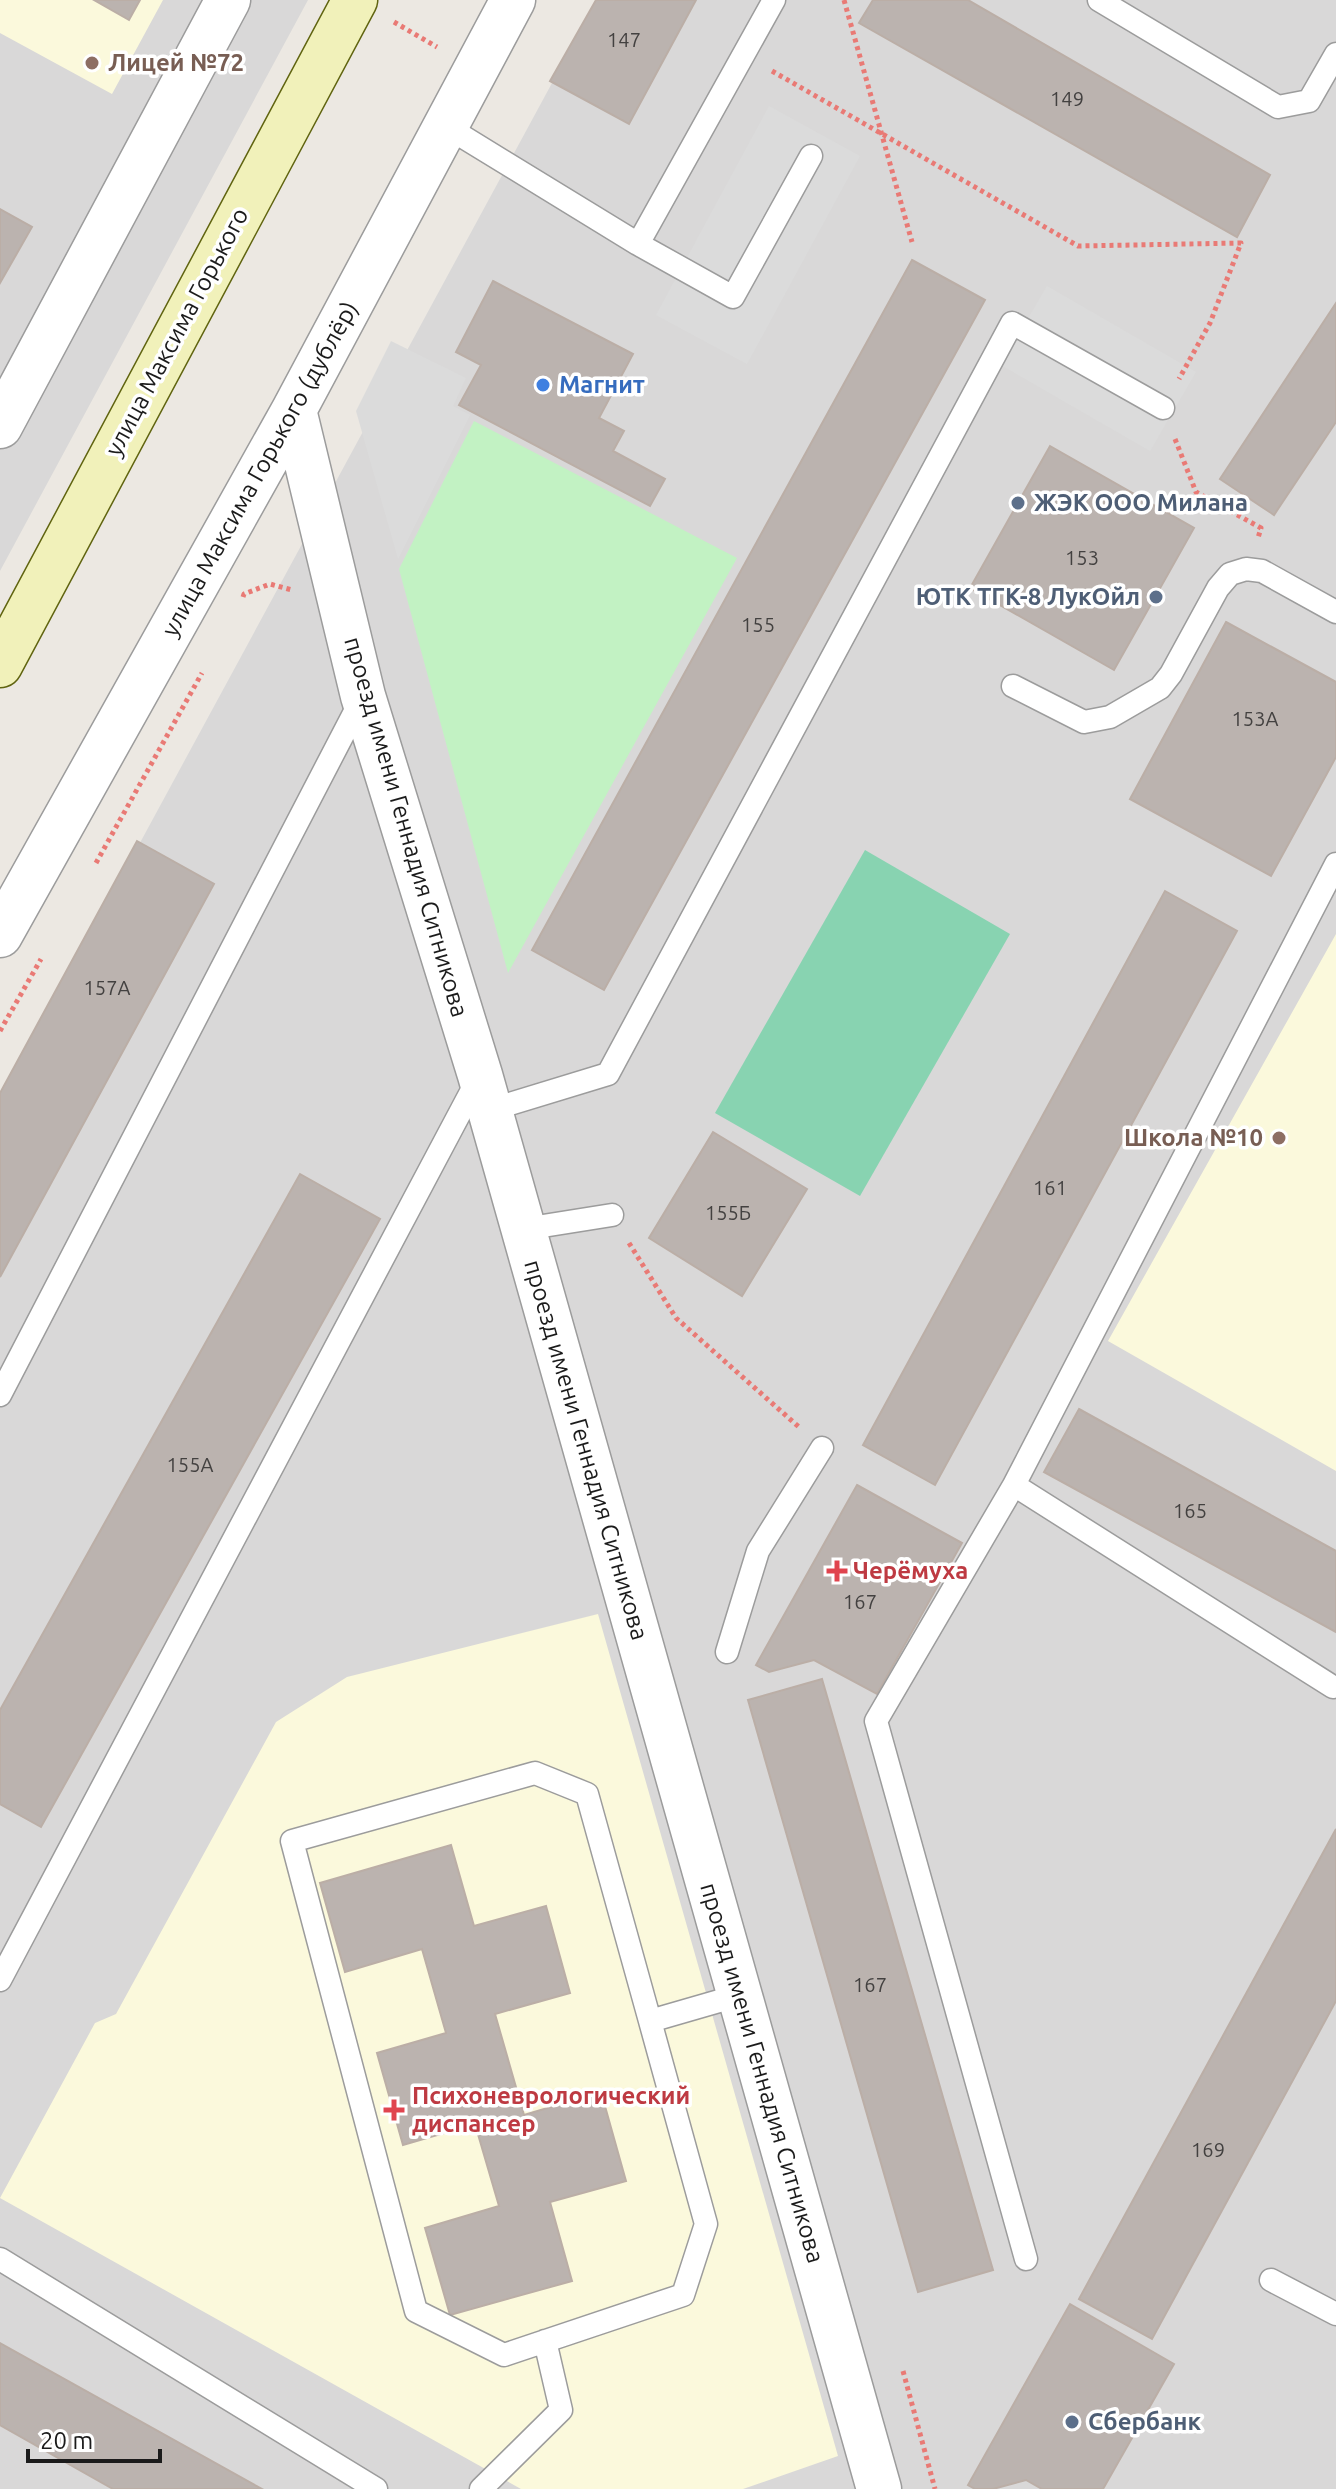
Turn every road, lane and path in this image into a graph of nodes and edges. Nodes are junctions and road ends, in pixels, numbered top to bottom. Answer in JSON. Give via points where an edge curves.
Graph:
{"nodes":[{"id":1,"x":228,"y":0,"type":"edge"},
{"id":2,"x":355,"y":0,"type":"edge"},
{"id":3,"x":513,"y":0,"type":"edge"},
{"id":4,"x":774,"y":0,"type":"edge"},
{"id":5,"x":844,"y":0,"type":"edge"},
{"id":6,"x":1099,"y":0,"type":"edge"},
{"id":7,"x":744,"y":54,"type":"junction"},
{"id":8,"x":1336,"y":54,"type":"edge"},
{"id":9,"x":477,"y":69,"type":"junction"},
{"id":10,"x":447,"y":127,"type":"junction"},
{"id":11,"x":882,"y":134,"type":"junction"},
{"id":12,"x":811,"y":156,"type":"dead end"},
{"id":13,"x":912,"y":242,"type":"dead end"},
{"id":14,"x":638,"y":244,"type":"junction"},
{"id":15,"x":1163,"y":408,"type":"junction"},
{"id":16,"x":294,"y":410,"type":"junction"},
{"id":17,"x":0,"y":426,"type":"edge"},
{"id":18,"x":1246,"y":569,"type":"junction"},
{"id":19,"x":299,"y":596,"type":"dead end"},
{"id":20,"x":237,"y":608,"type":"dead end"},
{"id":21,"x":1336,"y":612,"type":"edge"},
{"id":22,"x":207,"y":663,"type":"dead end"},
{"id":23,"x":0,"y":665,"type":"edge"},
{"id":24,"x":1013,"y":686,"type":"dead end"},
{"id":25,"x":363,"y":696,"type":"junction"},
{"id":26,"x":1336,"y":864,"type":"edge"},
{"id":27,"x":93,"y":868,"type":"dead end"},
{"id":28,"x":0,"y":935,"type":"edge"},
{"id":29,"x":46,"y":949,"type":"dead end"},
{"id":30,"x":0,"y":1031,"type":"edge"},
{"id":31,"x":485,"y":1093,"type":"junction"},
{"id":32,"x":612,"y":1215,"type":"joint"},
{"id":33,"x":524,"y":1229,"type":"junction"},
{"id":34,"x":0,"y":1395,"type":"edge"},
{"id":35,"x":822,"y":1448,"type":"joint"},
{"id":36,"x":1014,"y":1485,"type":"junction"},
{"id":37,"x":727,"y":1652,"type":"dead end"},
{"id":38,"x":1333,"y":1687,"type":"dead end"},
{"id":39,"x":0,"y":1980,"type":"edge"},
{"id":40,"x":740,"y":1995,"type":"junction"},
{"id":41,"x":650,"y":2021,"type":"junction"},
{"id":42,"x":0,"y":2259,"type":"edge"},
{"id":43,"x":1026,"y":2259,"type":"dead end"},
{"id":44,"x":1271,"y":2280,"type":"dead end"},
{"id":45,"x":1336,"y":2314,"type":"edge"},
{"id":46,"x":545,"y":2341,"type":"junction"},
{"id":47,"x":903,"y":2371,"type":"dead end"},
{"id":48,"x":376,"y":2489,"type":"edge"},
{"id":49,"x":481,"y":2489,"type":"edge"},
{"id":50,"x":879,"y":2489,"type":"edge"},
{"id":51,"x":935,"y":2489,"type":"edge"}],
"edges":[{"from":1,"to":17,"type":"street"},
{"from":2,"to":9,"type":"path"},
{"from":2,"to":23,"type":"street","name":"улица Максима Горького"},
{"from":3,"to":9,"type":"street","name":"улица Максима Горького (дублёр)"},
{"from":4,"to":7,"type":"lane"},
{"from":5,"to":11,"type":"path"},
{"from":6,"to":8,"type":"lane","via":[[1278,107],[1309,101]]},
{"from":7,"to":11,"type":"path"},
{"from":7,"to":14,"type":"lane"},
{"from":9,"to":10,"type":"street","name":"улица Максима Горького (дублёр)"},
{"from":10,"to":14,"type":"lane"},
{"from":10,"to":16,"type":"street","name":"улица Максима Горького (дублёр)"},
{"from":11,"to":13,"type":"path"},
{"from":11,"to":15,"type":"path","via":[[1078,246],[1241,243],[1210,323]]},
{"from":12,"to":14,"type":"lane","via":[[733,297]]},
{"from":15,"to":18,"type":"path","via":[[1196,492],[1261,528]]},
{"from":15,"to":31,"type":"lane","via":[[1012,323],[608,1074]]},
{"from":16,"to":25,"type":"street","name":"проезд имени Геннадия Ситникова"},
{"from":16,"to":28,"type":"street","name":"улица Максима Горького (дублёр)"},
{"from":18,"to":21,"type":"lane","via":[[1262,571]]},
{"from":18,"to":24,"type":"lane","via":[[1230,574],[1218,588],[1160,688],[1110,717],[1084,722]]},
{"from":19,"to":20,"type":"path","via":[[270,584],[244,594]]},
{"from":22,"to":27,"type":"path"},
{"from":25,"to":31,"type":"street","name":"проезд имени Геннадия Ситникова"},
{"from":25,"to":34,"type":"lane"},
{"from":26,"to":36,"type":"lane"},
{"from":29,"to":30,"type":"path"},
{"from":31,"to":33,"type":"street","name":"проезд имени Геннадия Ситникова"},
{"from":31,"to":39,"type":"lane"},
{"from":32,"to":33,"type":"lane"},
{"from":32,"to":35,"type":"path","via":[[676,1318]]},
{"from":33,"to":40,"type":"street","name":"проезд имени Геннадия Ситникова"},
{"from":35,"to":37,"type":"lane","via":[[758,1551]]},
{"from":36,"to":38,"type":"lane"},
{"from":36,"to":43,"type":"lane","via":[[876,1721]]},
{"from":40,"to":41,"type":"lane"},
{"from":40,"to":50,"type":"street","name":"проезд имени Геннадия Ситникова"},
{"from":41,"to":46,"type":"lane","via":[[706,2224],[702,2238],[683,2295]]},
{"from":41,"to":46,"type":"lane","via":[[587,1794],[535,1773],[292,1841],[416,2311],[504,2355]]},
{"from":42,"to":48,"type":"lane"},
{"from":44,"to":45,"type":"lane"},
{"from":46,"to":49,"type":"lane","via":[[561,2410]]},
{"from":47,"to":51,"type":"path"}]}
